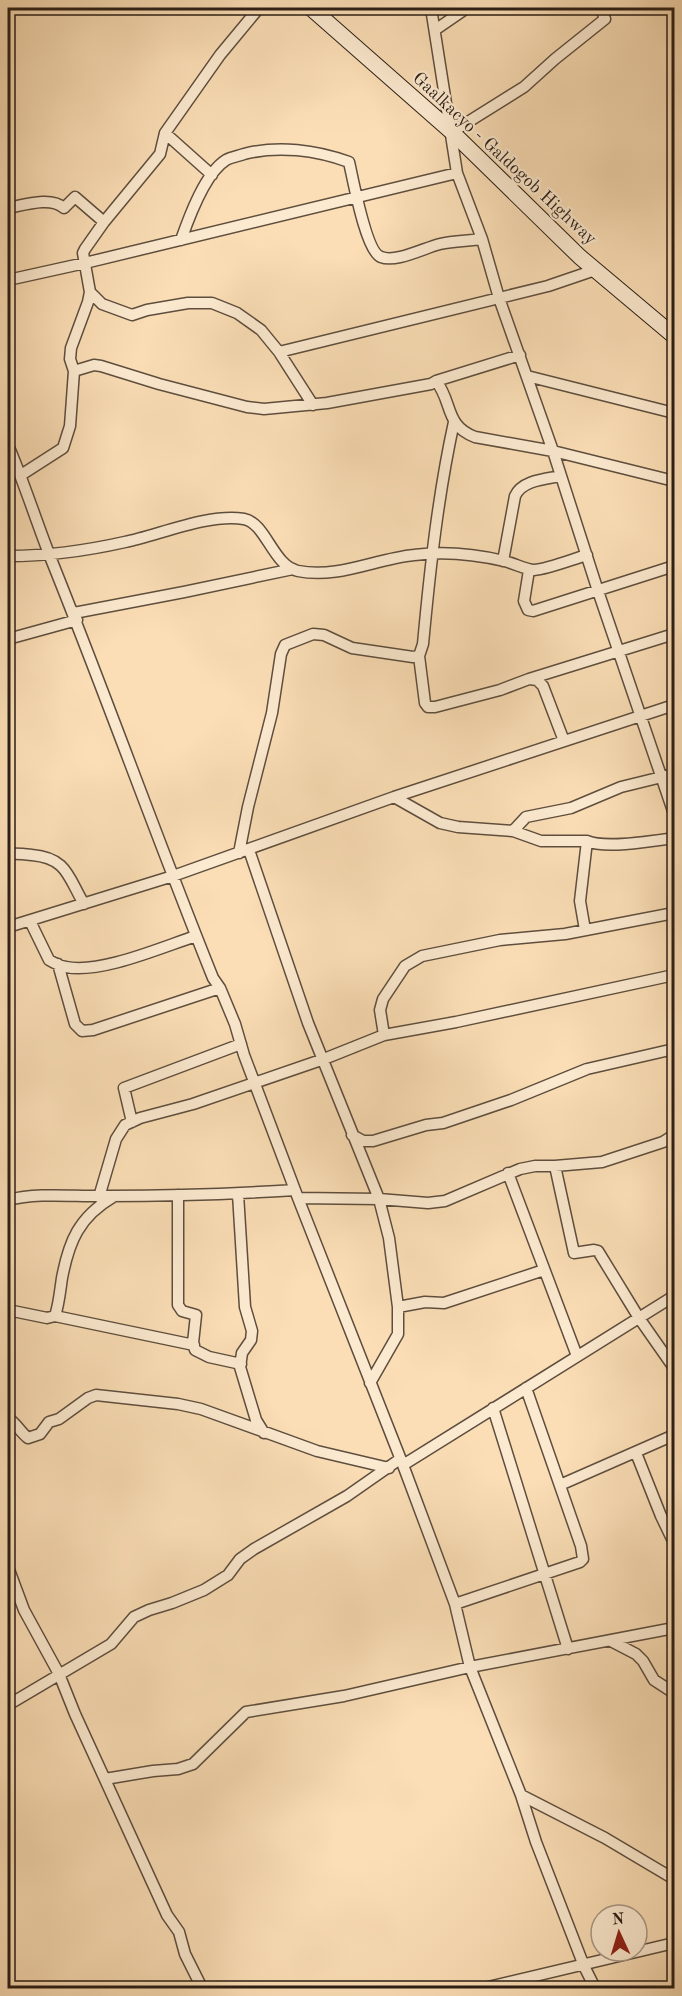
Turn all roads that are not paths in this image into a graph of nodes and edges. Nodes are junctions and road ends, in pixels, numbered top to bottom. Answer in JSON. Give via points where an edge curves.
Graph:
{"nodes":[{"id":1,"x":259,"y":8,"type":"edge"},
{"id":2,"x":311,"y":8,"type":"edge"},
{"id":3,"x":431,"y":8,"type":"edge"},
{"id":4,"x":467,"y":8,"type":"edge"},
{"id":5,"x":602,"y":8,"type":"edge"},
{"id":6,"x":435,"y":30,"type":"junction"},
{"id":7,"x":452,"y":132,"type":"junction"},
{"id":8,"x":165,"y":133,"type":"junction"},
{"id":9,"x":457,"y":173,"type":"junction"},
{"id":10,"x":212,"y":175,"type":"junction"},
{"id":11,"x":357,"y":197,"type":"junction"},
{"id":12,"x":8,"y":208,"type":"edge"},
{"id":13,"x":104,"y":222,"type":"junction"},
{"id":14,"x":482,"y":239,"type":"junction"},
{"id":15,"x":181,"y":240,"type":"junction"},
{"id":16,"x":85,"y":263,"type":"junction"},
{"id":17,"x":595,"y":270,"type":"junction"},
{"id":18,"x":8,"y":280,"type":"edge"},
{"id":19,"x":90,"y":292,"type":"junction"},
{"id":20,"x":499,"y":298,"type":"junction"},
{"id":21,"x":675,"y":336,"type":"edge"},
{"id":22,"x":279,"y":352,"type":"junction"},
{"id":23,"x":520,"y":355,"type":"junction"},
{"id":24,"x":74,"y":371,"type":"junction"},
{"id":25,"x":527,"y":376,"type":"junction"},
{"id":26,"x":436,"y":381,"type":"junction"},
{"id":27,"x":313,"y":405,"type":"junction"},
{"id":28,"x":675,"y":413,"type":"edge"},
{"id":29,"x":454,"y":422,"type":"junction"},
{"id":30,"x":8,"y":444,"type":"edge"},
{"id":31,"x":553,"y":451,"type":"junction"},
{"id":32,"x":21,"y":475,"type":"junction"},
{"id":33,"x":561,"y":476,"type":"junction"},
{"id":34,"x":675,"y":481,"type":"edge"},
{"id":35,"x":431,"y":553,"type":"junction"},
{"id":36,"x":50,"y":555,"type":"junction"},
{"id":37,"x":587,"y":555,"type":"junction"},
{"id":38,"x":8,"y":556,"type":"edge"},
{"id":39,"x":502,"y":561,"type":"junction"},
{"id":40,"x":675,"y":566,"type":"edge"},
{"id":41,"x":293,"y":569,"type":"junction"},
{"id":42,"x":529,"y":570,"type":"junction"},
{"id":43,"x":598,"y":591,"type":"junction"},
{"id":44,"x":76,"y":617,"type":"junction"},
{"id":45,"x":675,"y":634,"type":"edge"},
{"id":46,"x":8,"y":639,"type":"edge"},
{"id":47,"x":619,"y":651,"type":"junction"},
{"id":48,"x":419,"y":656,"type":"junction"},
{"id":49,"x":529,"y":679,"type":"junction"},
{"id":50,"x":675,"y":705,"type":"edge"},
{"id":51,"x":641,"y":716,"type":"junction"},
{"id":52,"x":564,"y":741,"type":"junction"},
{"id":53,"x":675,"y":774,"type":"edge"},
{"id":54,"x":662,"y":778,"type":"junction"},
{"id":55,"x":394,"y":797,"type":"junction"},
{"id":56,"x":675,"y":814,"type":"edge"},
{"id":57,"x":513,"y":831,"type":"junction"},
{"id":58,"x":675,"y":838,"type":"edge"},
{"id":59,"x":587,"y":841,"type":"junction"},
{"id":60,"x":244,"y":852,"type":"junction"},
{"id":61,"x":8,"y":854,"type":"edge"},
{"id":62,"x":173,"y":876,"type":"junction"},
{"id":63,"x":84,"y":904,"type":"junction"},
{"id":64,"x":675,"y":914,"type":"edge"},
{"id":65,"x":30,"y":921,"type":"junction"},
{"id":66,"x":8,"y":927,"type":"edge"},
{"id":67,"x":585,"y":930,"type":"junction"},
{"id":68,"x":196,"y":936,"type":"junction"},
{"id":69,"x":58,"y":964,"type":"junction"},
{"id":70,"x":675,"y":975,"type":"edge"},
{"id":71,"x":220,"y":988,"type":"junction"},
{"id":72,"x":384,"y":1035,"type":"junction"},
{"id":73,"x":242,"y":1044,"type":"junction"},
{"id":74,"x":675,"y":1049,"type":"edge"},
{"id":75,"x":324,"y":1059,"type":"junction"},
{"id":76,"x":256,"y":1083,"type":"junction"},
{"id":77,"x":132,"y":1122,"type":"junction"},
{"id":78,"x":352,"y":1135,"type":"junction"},
{"id":79,"x":675,"y":1135,"type":"edge"},
{"id":80,"x":555,"y":1166,"type":"junction"},
{"id":81,"x":508,"y":1173,"type":"junction"},
{"id":82,"x":238,"y":1194,"type":"junction"},
{"id":83,"x":297,"y":1194,"type":"junction"},
{"id":84,"x":178,"y":1195,"type":"junction"},
{"id":85,"x":113,"y":1196,"type":"junction"},
{"id":86,"x":99,"y":1197,"type":"junction"},
{"id":87,"x":379,"y":1199,"type":"junction"},
{"id":88,"x":8,"y":1200,"type":"edge"},
{"id":89,"x":544,"y":1270,"type":"junction"},
{"id":90,"x":675,"y":1296,"type":"edge"},
{"id":91,"x":398,"y":1307,"type":"junction"},
{"id":92,"x":8,"y":1310,"type":"edge"},
{"id":93,"x":55,"y":1316,"type":"junction"},
{"id":94,"x":639,"y":1318,"type":"junction"},
{"id":95,"x":194,"y":1345,"type":"junction"},
{"id":96,"x":577,"y":1356,"type":"junction"},
{"id":97,"x":240,"y":1364,"type":"junction"},
{"id":98,"x":675,"y":1368,"type":"edge"},
{"id":99,"x":370,"y":1383,"type":"junction"},
{"id":100,"x":526,"y":1388,"type":"junction"},
{"id":101,"x":493,"y":1408,"type":"junction"},
{"id":102,"x":8,"y":1418,"type":"edge"},
{"id":103,"x":264,"y":1433,"type":"junction"},
{"id":104,"x":675,"y":1435,"type":"edge"},
{"id":105,"x":636,"y":1452,"type":"junction"},
{"id":106,"x":402,"y":1462,"type":"junction"},
{"id":107,"x":388,"y":1468,"type":"junction"},
{"id":108,"x":560,"y":1485,"type":"junction"},
{"id":109,"x":675,"y":1543,"type":"edge"},
{"id":110,"x":8,"y":1567,"type":"edge"},
{"id":111,"x":543,"y":1573,"type":"junction"},
{"id":112,"x":455,"y":1604,"type":"junction"},
{"id":113,"x":675,"y":1628,"type":"edge"},
{"id":114,"x":611,"y":1641,"type":"junction"},
{"id":115,"x":568,"y":1649,"type":"junction"},
{"id":116,"x":470,"y":1667,"type":"junction"},
{"id":117,"x":59,"y":1674,"type":"junction"},
{"id":118,"x":675,"y":1693,"type":"edge"},
{"id":119,"x":8,"y":1705,"type":"edge"},
{"id":120,"x":105,"y":1779,"type":"junction"},
{"id":121,"x":520,"y":1795,"type":"junction"},
{"id":122,"x":675,"y":1879,"type":"edge"},
{"id":123,"x":675,"y":1943,"type":"edge"},
{"id":124,"x":584,"y":1966,"type":"junction"},
{"id":125,"x":202,"y":1989,"type":"edge"},
{"id":126,"x":484,"y":1989,"type":"edge"},
{"id":127,"x":595,"y":1989,"type":"edge"}],
"edges":[{"from":1,"to":8,"type":"street"},
{"from":2,"to":7,"type":"street","name":"Gaalkacyo - Galdogob Highway"},
{"from":3,"to":6,"type":"street"},
{"from":4,"to":6,"type":"street"},
{"from":5,"to":7,"type":"street","via":[[605,18],[524,87]]},
{"from":6,"to":7,"type":"street"},
{"from":7,"to":9,"type":"street"},
{"from":7,"to":17,"type":"street","name":"Gaalkacyo - Galdogob Highway"},
{"from":8,"to":10,"type":"street"},
{"from":8,"to":13,"type":"street","via":[[160,154]]},
{"from":9,"to":11,"type":"street"},
{"from":9,"to":14,"type":"street"},
{"from":10,"to":11,"type":"street","via":[[227,159],[282,148],[349,162]]},
{"from":10,"to":15,"type":"street","via":[[193,206]]},
{"from":11,"to":14,"type":"street","via":[[370,244],[376,255],[383,258],[440,244]]},
{"from":11,"to":15,"type":"street"},
{"from":12,"to":13,"type":"street","via":[[50,202],[64,208],[75,197]]},
{"from":13,"to":16,"type":"street","via":[[83,253]]},
{"from":14,"to":20,"type":"street"},
{"from":15,"to":16,"type":"street"},
{"from":16,"to":18,"type":"street"},
{"from":16,"to":19,"type":"street"},
{"from":17,"to":20,"type":"street"},
{"from":17,"to":21,"type":"street","name":"Gaalkacyo - Galdogob Highway"},
{"from":19,"to":22,"type":"street","via":[[102,304],[132,315],[188,303],[212,303],[237,313],[261,330]]},
{"from":19,"to":24,"type":"street","via":[[71,348]]},
{"from":20,"to":22,"type":"street"},
{"from":20,"to":23,"type":"street"},
{"from":22,"to":27,"type":"street"},
{"from":23,"to":25,"type":"street"},
{"from":23,"to":26,"type":"street"},
{"from":24,"to":27,"type":"street","via":[[101,366],[247,407]]},
{"from":24,"to":32,"type":"street","via":[[70,426],[63,448]]},
{"from":25,"to":28,"type":"street"},
{"from":25,"to":31,"type":"street"},
{"from":26,"to":27,"type":"street"},
{"from":26,"to":29,"type":"street"},
{"from":29,"to":31,"type":"street","via":[[475,437]]},
{"from":29,"to":35,"type":"street"},
{"from":30,"to":32,"type":"street"},
{"from":31,"to":33,"type":"street"},
{"from":31,"to":34,"type":"street"},
{"from":32,"to":36,"type":"street"},
{"from":33,"to":37,"type":"street"},
{"from":33,"to":39,"type":"street","via":[[518,489]]},
{"from":35,"to":39,"type":"street","via":[[458,553]]},
{"from":35,"to":41,"type":"street","via":[[331,572]]},
{"from":35,"to":48,"type":"street"},
{"from":36,"to":38,"type":"street"},
{"from":36,"to":41,"type":"street","via":[[125,542],[218,518],[245,519],[253,522],[274,552]]},
{"from":36,"to":44,"type":"street"},
{"from":37,"to":42,"type":"street"},
{"from":37,"to":43,"type":"street"},
{"from":39,"to":42,"type":"street"},
{"from":40,"to":43,"type":"street"},
{"from":41,"to":44,"type":"street"},
{"from":42,"to":43,"type":"street","via":[[524,601],[528,610]]},
{"from":43,"to":47,"type":"street"},
{"from":44,"to":46,"type":"street"},
{"from":44,"to":62,"type":"street"},
{"from":45,"to":47,"type":"street"},
{"from":47,"to":49,"type":"street"},
{"from":47,"to":51,"type":"street"},
{"from":48,"to":49,"type":"street","via":[[428,706],[446,705]]},
{"from":48,"to":60,"type":"street","via":[[352,648],[313,634],[285,645],[248,807]]},
{"from":49,"to":52,"type":"street","via":[[543,686]]},
{"from":50,"to":51,"type":"street"},
{"from":51,"to":52,"type":"street"},
{"from":51,"to":54,"type":"street"},
{"from":52,"to":55,"type":"street"},
{"from":53,"to":54,"type":"street"},
{"from":54,"to":56,"type":"street"},
{"from":54,"to":57,"type":"street","via":[[621,787],[571,808],[526,817]]},
{"from":55,"to":57,"type":"street","via":[[440,823]]},
{"from":55,"to":60,"type":"street"},
{"from":57,"to":59,"type":"street","via":[[541,841]]},
{"from":58,"to":59,"type":"street","via":[[605,844]]},
{"from":59,"to":67,"type":"street","via":[[580,901]]},
{"from":60,"to":62,"type":"street"},
{"from":60,"to":75,"type":"street"},
{"from":61,"to":63,"type":"street","via":[[47,856],[59,862]]},
{"from":62,"to":63,"type":"street"},
{"from":62,"to":68,"type":"street"},
{"from":63,"to":65,"type":"street"},
{"from":64,"to":67,"type":"street"},
{"from":65,"to":66,"type":"street"},
{"from":65,"to":69,"type":"street","via":[[49,960]]},
{"from":67,"to":72,"type":"street","via":[[500,940],[412,961],[383,999]]},
{"from":68,"to":69,"type":"street","via":[[88,968]]},
{"from":68,"to":71,"type":"street"},
{"from":69,"to":71,"type":"street","via":[[75,1024],[82,1031]]},
{"from":70,"to":72,"type":"street"},
{"from":71,"to":73,"type":"street"},
{"from":72,"to":75,"type":"street"},
{"from":73,"to":76,"type":"street"},
{"from":73,"to":77,"type":"street","via":[[124,1088]]},
{"from":74,"to":78,"type":"street","via":[[587,1069],[442,1123],[373,1141]]},
{"from":75,"to":76,"type":"street"},
{"from":75,"to":78,"type":"street"},
{"from":76,"to":77,"type":"street"},
{"from":76,"to":83,"type":"street"},
{"from":77,"to":86,"type":"street","via":[[125,1125],[116,1139]]},
{"from":78,"to":87,"type":"street"},
{"from":79,"to":80,"type":"street","via":[[602,1162]]},
{"from":80,"to":81,"type":"street"},
{"from":80,"to":94,"type":"street","via":[[574,1253],[598,1251]]},
{"from":81,"to":87,"type":"street","via":[[445,1201]]},
{"from":81,"to":89,"type":"street"},
{"from":82,"to":83,"type":"street"},
{"from":82,"to":84,"type":"street"},
{"from":82,"to":97,"type":"street","via":[[245,1307],[252,1331]]},
{"from":83,"to":87,"type":"street"},
{"from":83,"to":99,"type":"street"},
{"from":84,"to":85,"type":"street"},
{"from":84,"to":95,"type":"street","via":[[178,1305],[182,1311],[196,1316]]},
{"from":85,"to":86,"type":"street"},
{"from":85,"to":93,"type":"street","via":[[96,1207],[75,1234]]},
{"from":86,"to":88,"type":"street"},
{"from":87,"to":91,"type":"street","via":[[389,1238]]},
{"from":89,"to":91,"type":"street","via":[[444,1303]]},
{"from":89,"to":96,"type":"street"},
{"from":90,"to":94,"type":"street"},
{"from":91,"to":99,"type":"street","via":[[398,1334]]},
{"from":92,"to":93,"type":"street","via":[[46,1318]]},
{"from":93,"to":95,"type":"street"},
{"from":94,"to":96,"type":"street"},
{"from":94,"to":98,"type":"street"},
{"from":95,"to":97,"type":"street","via":[[200,1354]]},
{"from":96,"to":100,"type":"street"},
{"from":97,"to":103,"type":"street","via":[[251,1407]]},
{"from":99,"to":106,"type":"street"},
{"from":100,"to":101,"type":"street"},
{"from":100,"to":108,"type":"street"},
{"from":101,"to":106,"type":"street"},
{"from":101,"to":111,"type":"street"},
{"from":102,"to":103,"type":"street","via":[[28,1438],[35,1437],[49,1422],[96,1395],[190,1406]]},
{"from":103,"to":107,"type":"street"},
{"from":104,"to":105,"type":"street"},
{"from":105,"to":108,"type":"street"},
{"from":105,"to":109,"type":"street"},
{"from":106,"to":107,"type":"street"},
{"from":106,"to":112,"type":"street"},
{"from":107,"to":117,"type":"street","via":[[254,1549],[228,1575],[204,1590],[134,1617],[111,1644]]},
{"from":108,"to":111,"type":"street","via":[[583,1556],[580,1562]]},
{"from":110,"to":117,"type":"street","via":[[24,1610]]},
{"from":111,"to":112,"type":"street"},
{"from":111,"to":115,"type":"street"},
{"from":112,"to":116,"type":"street"},
{"from":113,"to":114,"type":"street"},
{"from":114,"to":115,"type":"street"},
{"from":114,"to":118,"type":"street","via":[[636,1654],[654,1680]]},
{"from":115,"to":116,"type":"street"},
{"from":116,"to":120,"type":"street","via":[[344,1696],[246,1712],[193,1764]]},
{"from":116,"to":121,"type":"street"},
{"from":117,"to":119,"type":"street"},
{"from":117,"to":120,"type":"street"},
{"from":120,"to":125,"type":"street","via":[[167,1915],[179,1932]]},
{"from":121,"to":122,"type":"street"},
{"from":121,"to":124,"type":"street"},
{"from":123,"to":124,"type":"street"},
{"from":124,"to":126,"type":"street"},
{"from":124,"to":127,"type":"street"}]}
